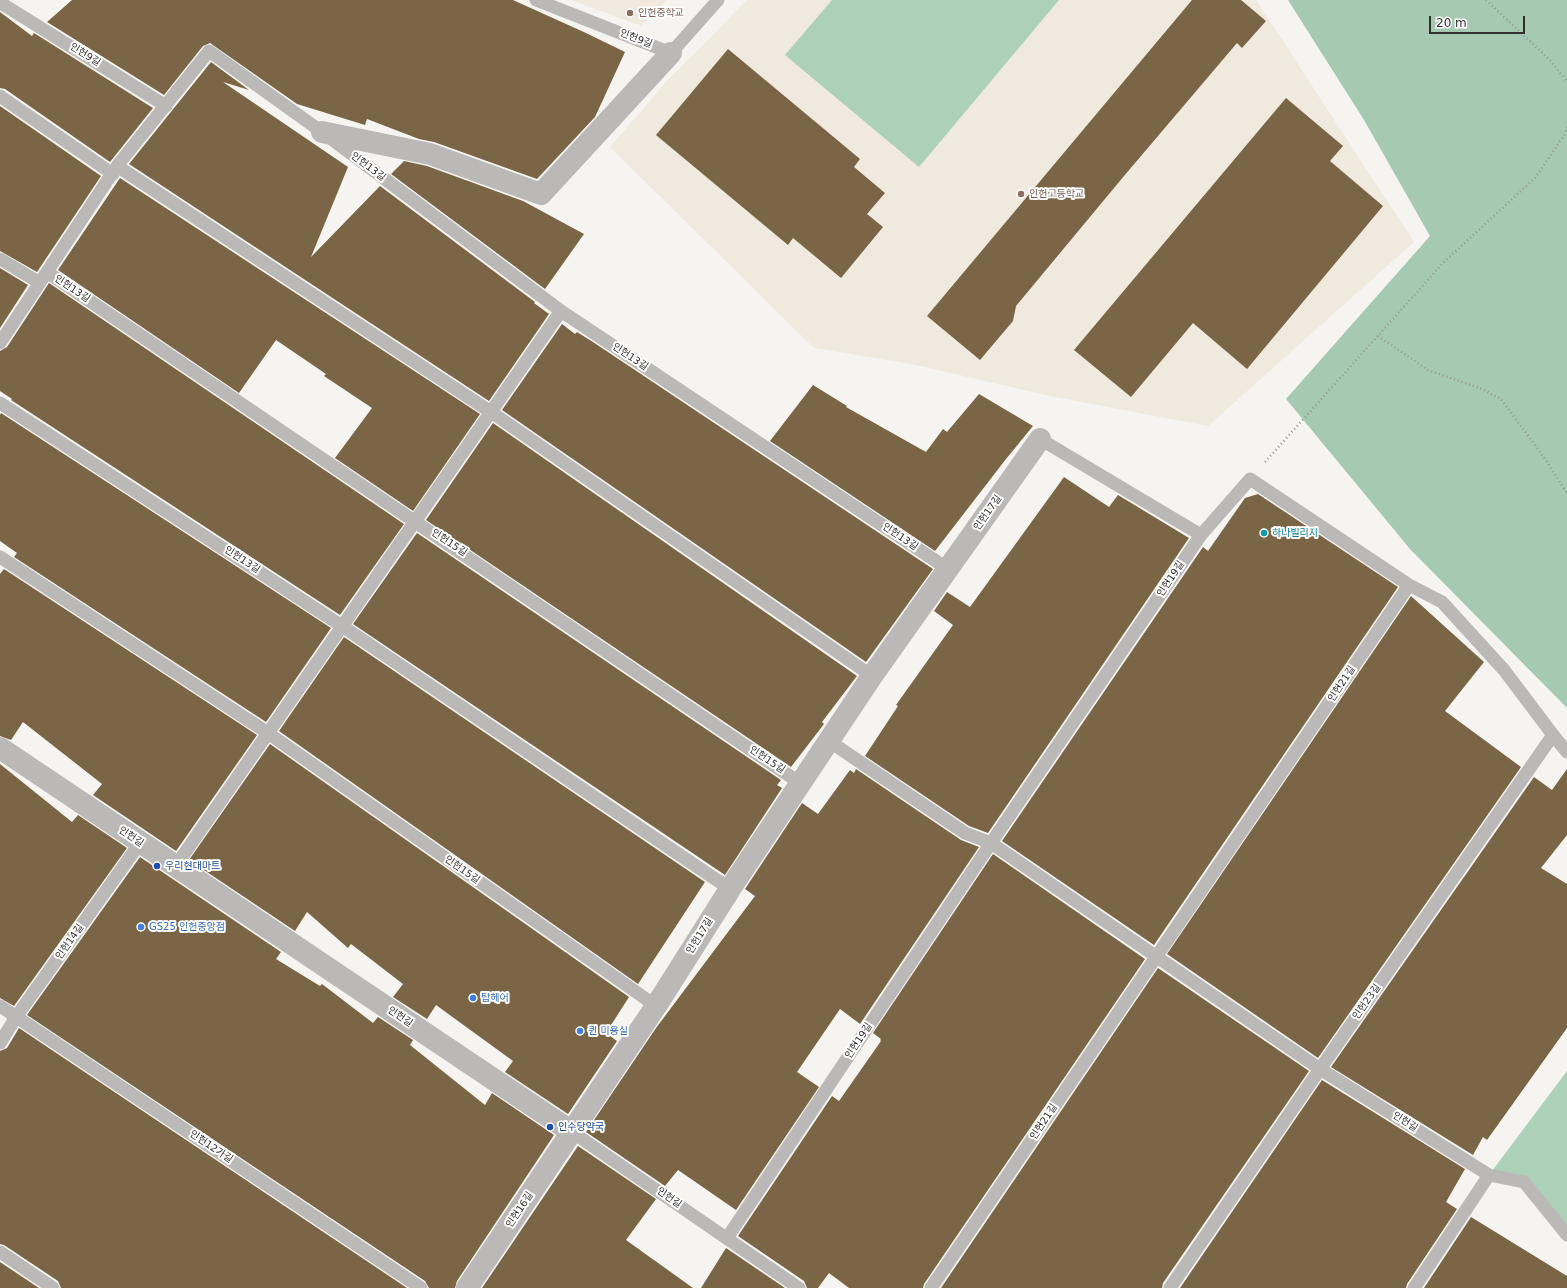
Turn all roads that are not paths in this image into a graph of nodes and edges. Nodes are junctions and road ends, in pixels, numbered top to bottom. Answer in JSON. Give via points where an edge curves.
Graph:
{"nodes":[{"id":1,"x":536,"y":0,"type":"edge"},
{"id":2,"x":718,"y":0,"type":"edge"},
{"id":3,"x":5,"y":3,"type":"edge"},
{"id":4,"x":671,"y":52,"type":"junction"},
{"id":5,"x":0,"y":96,"type":"edge"},
{"id":6,"x":166,"y":106,"type":"junction"},
{"id":7,"x":322,"y":132,"type":"junction"},
{"id":8,"x":115,"y":170,"type":"junction"},
{"id":9,"x":0,"y":259,"type":"edge"},
{"id":10,"x":47,"y":272,"type":"junction"},
{"id":11,"x":40,"y":283,"type":"junction"},
{"id":12,"x":561,"y":311,"type":"junction"},
{"id":13,"x":0,"y":343,"type":"edge"},
{"id":14,"x":0,"y":403,"type":"edge"},
{"id":15,"x":491,"y":412,"type":"junction"},
{"id":16,"x":1040,"y":439,"type":"joint"},
{"id":17,"x":415,"y":520,"type":"junction"},
{"id":18,"x":1201,"y":535,"type":"junction"},
{"id":19,"x":0,"y":557,"type":"edge"},
{"id":20,"x":948,"y":570,"type":"junction"},
{"id":21,"x":1409,"y":585,"type":"junction"},
{"id":22,"x":342,"y":626,"type":"junction"},
{"id":23,"x":872,"y":676,"type":"junction"},
{"id":24,"x":268,"y":733,"type":"junction"},
{"id":25,"x":1553,"y":735,"type":"junction"},
{"id":26,"x":829,"y":741,"type":"junction"},
{"id":27,"x":0,"y":748,"type":"edge"},
{"id":28,"x":1567,"y":752,"type":"edge"},
{"id":29,"x":800,"y":782,"type":"junction"},
{"id":30,"x":140,"y":843,"type":"junction"},
{"id":31,"x":991,"y":843,"type":"junction"},
{"id":32,"x":175,"y":867,"type":"junction"},
{"id":33,"x":730,"y":889,"type":"junction"},
{"id":34,"x":1157,"y":957,"type":"junction"},
{"id":35,"x":0,"y":1006,"type":"edge"},
{"id":36,"x":656,"y":1006,"type":"junction"},
{"id":37,"x":16,"y":1017,"type":"junction"},
{"id":38,"x":0,"y":1043,"type":"edge"},
{"id":39,"x":1320,"y":1069,"type":"junction"},
{"id":40,"x":572,"y":1132,"type":"junction"},
{"id":41,"x":1489,"y":1175,"type":"junction"},
{"id":42,"x":1567,"y":1235,"type":"edge"},
{"id":43,"x":727,"y":1238,"type":"junction"},
{"id":44,"x":0,"y":1252,"type":"edge"},
{"id":45,"x":53,"y":1288,"type":"edge"},
{"id":46,"x":421,"y":1288,"type":"edge"},
{"id":47,"x":467,"y":1288,"type":"edge"},
{"id":48,"x":799,"y":1288,"type":"edge"},
{"id":49,"x":931,"y":1288,"type":"edge"},
{"id":50,"x":1170,"y":1288,"type":"edge"},
{"id":51,"x":1414,"y":1288,"type":"edge"}],
"edges":[{"from":1,"to":4,"type":"lane","name":"인헌9길"},
{"from":2,"to":4,"type":"lane"},
{"from":3,"to":6,"type":"lane","name":"인헌9길"},
{"from":4,"to":7,"type":"street","name":"인헌13길","via":[[541,194],[430,154]]},
{"from":5,"to":8,"type":"lane"},
{"from":6,"to":7,"type":"lane","name":"인헌13길","via":[[209,51]]},
{"from":6,"to":8,"type":"lane","name":"인헌13길"},
{"from":7,"to":12,"type":"lane","name":"인헌13길"},
{"from":8,"to":10,"type":"lane","name":"인헌13길"},
{"from":8,"to":15,"type":"lane"},
{"from":9,"to":11,"type":"lane"},
{"from":10,"to":11,"type":"lane","name":"인헌13길"},
{"from":10,"to":17,"type":"lane","name":"인헌13길"},
{"from":11,"to":13,"type":"lane","name":"인헌13길"},
{"from":12,"to":15,"type":"lane"},
{"from":12,"to":20,"type":"lane","name":"인헌13길"},
{"from":14,"to":22,"type":"lane","name":"인헌13길"},
{"from":15,"to":17,"type":"lane"},
{"from":15,"to":23,"type":"lane"},
{"from":16,"to":18,"type":"lane","name":"인헌17길"},
{"from":16,"to":20,"type":"street","name":"인헌17길"},
{"from":17,"to":22,"type":"lane"},
{"from":17,"to":29,"type":"lane","name":"인헌15길"},
{"from":18,"to":21,"type":"lane","name":"인헌19길","via":[[1250,479]]},
{"from":18,"to":31,"type":"lane","name":"인헌19길"},
{"from":19,"to":24,"type":"lane"},
{"from":20,"to":23,"type":"street","name":"인헌17길"},
{"from":21,"to":25,"type":"lane","via":[[1442,602],[1504,670]]},
{"from":21,"to":34,"type":"lane","name":"인헌21길"},
{"from":22,"to":24,"type":"lane"},
{"from":22,"to":33,"type":"lane"},
{"from":23,"to":26,"type":"street","name":"인헌17길"},
{"from":24,"to":32,"type":"lane"},
{"from":24,"to":36,"type":"lane","name":"인헌15길"},
{"from":25,"to":28,"type":"lane"},
{"from":25,"to":39,"type":"lane","name":"인헌23길"},
{"from":26,"to":29,"type":"street","name":"인헌17길"},
{"from":26,"to":31,"type":"lane","via":[[965,833]]},
{"from":27,"to":30,"type":"street","name":"인헌길"},
{"from":29,"to":33,"type":"street","name":"인헌17길"},
{"from":30,"to":32,"type":"street","name":"인헌길"},
{"from":30,"to":37,"type":"lane","name":"인헌14길"},
{"from":31,"to":34,"type":"lane"},
{"from":31,"to":43,"type":"lane","name":"인헌19길"},
{"from":32,"to":40,"type":"street","name":"인헌길"},
{"from":33,"to":36,"type":"street","name":"인헌17길"},
{"from":34,"to":39,"type":"lane"},
{"from":34,"to":49,"type":"lane","name":"인헌21길"},
{"from":35,"to":37,"type":"lane","name":"인헌12가길"},
{"from":36,"to":40,"type":"street","name":"인헌17길"},
{"from":37,"to":38,"type":"lane","name":"인헌14길"},
{"from":37,"to":46,"type":"lane","name":"인헌12가길"},
{"from":39,"to":41,"type":"lane","name":"인헌길"},
{"from":39,"to":50,"type":"lane","name":"인헌23길"},
{"from":40,"to":43,"type":"lane","name":"인헌길"},
{"from":40,"to":47,"type":"street","name":"인헌16길"},
{"from":41,"to":42,"type":"lane","name":"인헌길","via":[[1524,1182]]},
{"from":41,"to":51,"type":"lane"},
{"from":43,"to":48,"type":"lane","name":"인헌길"},
{"from":44,"to":45,"type":"lane"}]}
